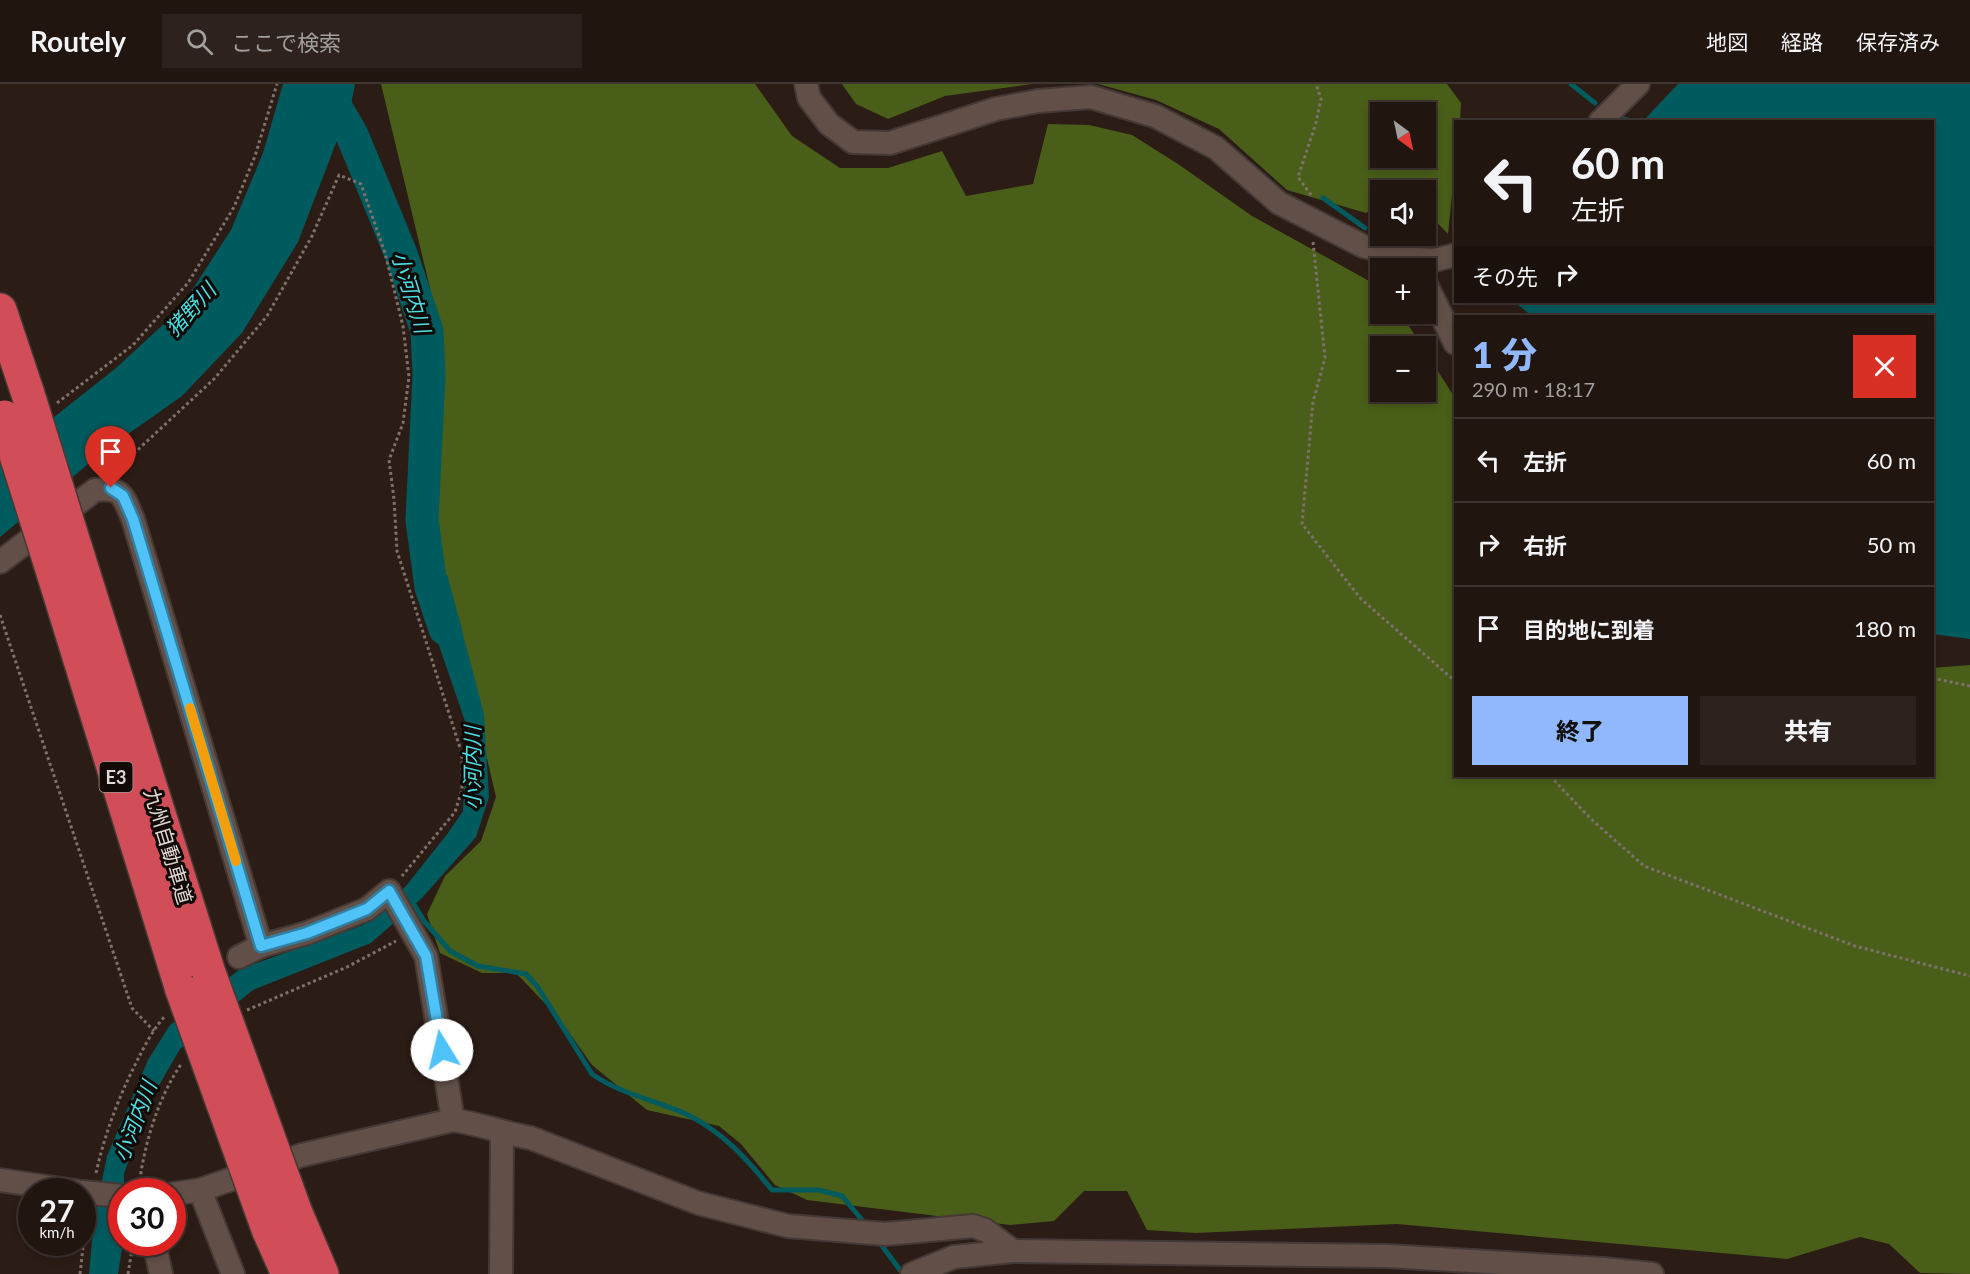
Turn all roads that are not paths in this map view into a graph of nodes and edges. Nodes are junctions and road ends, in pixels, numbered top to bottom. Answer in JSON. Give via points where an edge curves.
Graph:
{"nodes":[{"id":1,"x":806,"y":84,"type":"edge"},
{"id":2,"x":1638,"y":84,"type":"edge"},
{"id":3,"x":1602,"y":120,"type":"edge"},
{"id":4,"x":1454,"y":255,"type":"edge"},
{"id":5,"x":1401,"y":258,"type":"edge"},
{"id":6,"x":1436,"y":260,"type":"edge"},
{"id":7,"x":1436,"y":304,"type":"edge"},
{"id":8,"x":0,"y":310,"type":"edge"},
{"id":9,"x":1454,"y":341,"type":"edge"},
{"id":10,"x":21,"y":407,"type":"edge"},
{"id":11,"x":62,"y":555,"type":"junction"},
{"id":12,"x":0,"y":562,"type":"edge"},
{"id":13,"x":261,"y":946,"type":"junction"},
{"id":14,"x":239,"y":957,"type":"dead end"},
{"id":15,"x":453,"y":1120,"type":"junction"},
{"id":16,"x":502,"y":1133,"type":"junction"},
{"id":17,"x":0,"y":1180,"type":"edge"},
{"id":18,"x":18,"y":1183,"type":"edge"},
{"id":19,"x":200,"y":1190,"type":"junction"},
{"id":20,"x":186,"y":1192,"type":"edge"},
{"id":21,"x":1013,"y":1251,"type":"junction"},
{"id":22,"x":157,"y":1256,"type":"edge"},
{"id":23,"x":161,"y":1274,"type":"edge"},
{"id":24,"x":233,"y":1274,"type":"edge"},
{"id":25,"x":288,"y":1274,"type":"edge"},
{"id":26,"x":322,"y":1274,"type":"edge"},
{"id":27,"x":501,"y":1274,"type":"edge"},
{"id":28,"x":912,"y":1274,"type":"edge"},
{"id":29,"x":1652,"y":1274,"type":"edge"}],
"edges":[{"from":1,"to":5,"type":"street","via":[[809,98],[829,124],[854,142],[890,143],[996,109],[1091,96],[1155,116],[1216,148],[1279,203],[1363,246]]},
{"from":2,"to":3,"type":"street"},
{"from":4,"to":6,"type":"street"},
{"from":7,"to":9,"type":"street"},
{"from":8,"to":10,"type":"highway","name":"九州自動車道","number":"E3"},
{"from":10,"to":11,"type":"highway","name":"九州自動車道","number":"E3","bridge":true},
{"from":11,"to":25,"type":"highway","name":"九州自動車道","number":"E3","bridge":true,"via":[[182,990],[268,1229]]},
{"from":11,"to":26,"type":"highway","name":"九州自動車道","number":"E3","bridge":true,"via":[[208,970]]},
{"from":12,"to":13,"type":"street","via":[[95,490],[111,488],[123,496]]},
{"from":13,"to":14,"type":"street"},
{"from":13,"to":15,"type":"street","via":[[367,909],[389,891],[426,956]]},
{"from":15,"to":16,"type":"street"},
{"from":15,"to":19,"type":"street","via":[[302,1155]]},
{"from":16,"to":21,"type":"street","via":[[531,1138],[698,1203],[788,1226],[885,1234],[973,1226]]},
{"from":16,"to":27,"type":"street"},
{"from":17,"to":18,"type":"street"},
{"from":19,"to":20,"type":"street"},
{"from":19,"to":24,"type":"street"},
{"from":21,"to":28,"type":"street","via":[[954,1257]]},
{"from":21,"to":29,"type":"street","via":[[1388,1256]]},
{"from":22,"to":23,"type":"street"}]}
